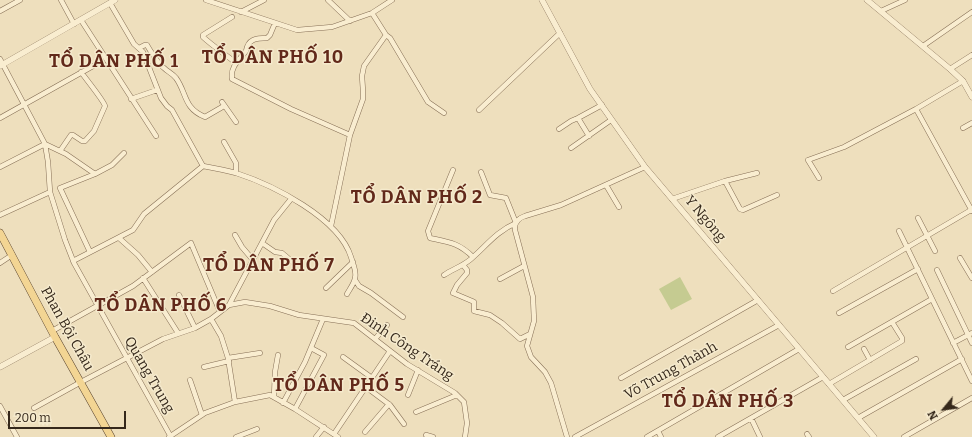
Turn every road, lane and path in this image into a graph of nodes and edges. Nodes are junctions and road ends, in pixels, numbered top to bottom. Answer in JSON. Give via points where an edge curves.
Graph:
{"nodes":[{"id":1,"x":20,"y":0,"type":"edge"},
{"id":2,"x":61,"y":0,"type":"edge"},
{"id":3,"x":206,"y":0,"type":"edge"},
{"id":4,"x":264,"y":0,"type":"edge"},
{"id":5,"x":328,"y":0,"type":"edge"},
{"id":6,"x":392,"y":0,"type":"edge"},
{"id":7,"x":542,"y":0,"type":"edge"},
{"id":8,"x":867,"y":0,"type":"edge"},
{"id":9,"x":905,"y":0,"type":"edge"},
{"id":10,"x":112,"y":2,"type":"edge"},
{"id":11,"x":0,"y":11,"type":"edge"},
{"id":12,"x":881,"y":11,"type":"junction"},
{"id":13,"x":241,"y":12,"type":"junction"},
{"id":14,"x":972,"y":12,"type":"edge"},
{"id":15,"x":372,"y":13,"type":"junction"},
{"id":16,"x":232,"y":18,"type":"dead end"},
{"id":17,"x":81,"y":20,"type":"junction"},
{"id":18,"x":350,"y":20,"type":"junction"},
{"id":19,"x":275,"y":23,"type":"junction"},
{"id":20,"x":74,"y":24,"type":"junction"},
{"id":21,"x":560,"y":33,"type":"junction"},
{"id":22,"x":386,"y":35,"type":"junction"},
{"id":23,"x":922,"y":46,"type":"junction"},
{"id":24,"x":139,"y":48,"type":"junction"},
{"id":25,"x":972,"y":55,"type":"edge"},
{"id":26,"x":1,"y":63,"type":"edge"},
{"id":27,"x":236,"y":63,"type":"junction"},
{"id":28,"x":93,"y":66,"type":"dead end"},
{"id":29,"x":950,"y":69,"type":"junction"},
{"id":30,"x":81,"y":72,"type":"junction"},
{"id":31,"x":962,"y":82,"type":"junction"},
{"id":32,"x":157,"y":90,"type":"junction"},
{"id":33,"x":972,"y":97,"type":"edge"},
{"id":34,"x":132,"y":98,"type":"junction"},
{"id":35,"x":25,"y":105,"type":"junction"},
{"id":36,"x":602,"y":105,"type":"junction"},
{"id":37,"x":916,"y":109,"type":"junction"},
{"id":38,"x":479,"y":110,"type":"dead end"},
{"id":39,"x":444,"y":113,"type":"dead end"},
{"id":40,"x":0,"y":118,"type":"edge"},
{"id":41,"x":578,"y":118,"type":"junction"},
{"id":42,"x":611,"y":120,"type":"junction"},
{"id":43,"x":236,"y":122,"type":"dead end"},
{"id":44,"x":972,"y":123,"type":"edge"},
{"id":45,"x":963,"y":128,"type":"dead end"},
{"id":46,"x":559,"y":130,"type":"dead end"},
{"id":47,"x":350,"y":135,"type":"junction"},
{"id":48,"x":156,"y":136,"type":"dead end"},
{"id":49,"x":589,"y":136,"type":"junction"},
{"id":50,"x":224,"y":142,"type":"dead end"},
{"id":51,"x":44,"y":144,"type":"junction"},
{"id":52,"x":571,"y":148,"type":"dead end"},
{"id":53,"x":60,"y":151,"type":"junction"},
{"id":54,"x":124,"y":153,"type":"dead end"},
{"id":55,"x":203,"y":166,"type":"junction"},
{"id":56,"x":0,"y":167,"type":"edge"},
{"id":57,"x":645,"y":167,"type":"junction"},
{"id":58,"x":453,"y":170,"type":"dead end"},
{"id":59,"x":481,"y":172,"type":"dead end"},
{"id":60,"x":236,"y":173,"type":"junction"},
{"id":61,"x":757,"y":173,"type":"dead end"},
{"id":62,"x":95,"y":174,"type":"junction"},
{"id":63,"x":819,"y":178,"type":"dead end"},
{"id":64,"x":725,"y":181,"type":"junction"},
{"id":65,"x":606,"y":185,"type":"junction"},
{"id":66,"x":50,"y":192,"type":"junction"},
{"id":67,"x":777,"y":195,"type":"dead end"},
{"id":68,"x":291,"y":199,"type":"junction"},
{"id":69,"x":672,"y":199,"type":"junction"},
{"id":70,"x":619,"y":207,"type":"dead end"},
{"id":71,"x":972,"y":211,"type":"edge"},
{"id":72,"x":0,"y":215,"type":"edge"},
{"id":73,"x":918,"y":218,"type":"dead end"},
{"id":74,"x":516,"y":223,"type":"junction"},
{"id":75,"x":331,"y":226,"type":"junction"},
{"id":76,"x":899,"y":231,"type":"dead end"},
{"id":77,"x":0,"y":233,"type":"edge"},
{"id":78,"x":235,"y":235,"type":"dead end"},
{"id":79,"x":927,"y":236,"type":"junction"},
{"id":80,"x":119,"y":238,"type":"junction"},
{"id":81,"x":262,"y":243,"type":"junction"},
{"id":82,"x":907,"y":248,"type":"junction"},
{"id":83,"x":935,"y":251,"type":"dead end"},
{"id":84,"x":90,"y":252,"type":"junction"},
{"id":85,"x":12,"y":255,"type":"junction"},
{"id":86,"x":474,"y":256,"type":"junction"},
{"id":87,"x":960,"y":258,"type":"dead end"},
{"id":88,"x":253,"y":260,"type":"junction"},
{"id":89,"x":73,"y":261,"type":"junction"},
{"id":90,"x":353,"y":262,"type":"junction"},
{"id":91,"x":0,"y":263,"type":"edge"},
{"id":92,"x":294,"y":263,"type":"dead end"},
{"id":93,"x":463,"y":265,"type":"junction"},
{"id":94,"x":524,"y":266,"type":"junction"},
{"id":95,"x":918,"y":269,"type":"junction"},
{"id":96,"x":938,"y":270,"type":"dead end"},
{"id":97,"x":152,"y":272,"type":"junction"},
{"id":98,"x":444,"y":275,"type":"dead end"},
{"id":99,"x":143,"y":278,"type":"junction"},
{"id":100,"x":972,"y":278,"type":"edge"},
{"id":101,"x":500,"y":279,"type":"dead end"},
{"id":102,"x":355,"y":280,"type":"junction"},
{"id":103,"x":326,"y":288,"type":"dead end"},
{"id":104,"x":833,"y":291,"type":"dead end"},
{"id":105,"x":346,"y":294,"type":"dead end"},
{"id":106,"x":179,"y":295,"type":"dead end"},
{"id":107,"x":932,"y":299,"type":"junction"},
{"id":108,"x":758,"y":300,"type":"junction"},
{"id":109,"x":229,"y":305,"type":"junction"},
{"id":110,"x":97,"y":306,"type":"junction"},
{"id":111,"x":220,"y":312,"type":"junction"},
{"id":112,"x":839,"y":313,"type":"dead end"},
{"id":113,"x":403,"y":317,"type":"dead end"},
{"id":114,"x":211,"y":319,"type":"junction"},
{"id":115,"x":324,"y":319,"type":"junction"},
{"id":116,"x":892,"y":322,"type":"junction"},
{"id":117,"x":387,"y":325,"type":"dead end"},
{"id":118,"x":779,"y":325,"type":"junction"},
{"id":119,"x":195,"y":328,"type":"junction"},
{"id":120,"x":178,"y":333,"type":"junction"},
{"id":121,"x":54,"y":334,"type":"junction"},
{"id":122,"x":530,"y":334,"type":"junction"},
{"id":123,"x":970,"y":334,"type":"edge"},
{"id":124,"x":374,"y":339,"type":"junction"},
{"id":125,"x":954,"y":343,"type":"junction"},
{"id":126,"x":972,"y":343,"type":"edge"},
{"id":127,"x":848,"y":347,"type":"dead end"},
{"id":128,"x":311,"y":348,"type":"junction"},
{"id":129,"x":799,"y":349,"type":"junction"},
{"id":130,"x":864,"y":349,"type":"dead end"},
{"id":131,"x":390,"y":351,"type":"junction"},
{"id":132,"x":260,"y":353,"type":"dead end"},
{"id":133,"x":278,"y":355,"type":"dead end"},
{"id":134,"x":343,"y":357,"type":"dead end"},
{"id":135,"x":127,"y":358,"type":"junction"},
{"id":136,"x":916,"y":359,"type":"dead end"},
{"id":137,"x":229,"y":360,"type":"junction"},
{"id":138,"x":870,"y":360,"type":"junction"},
{"id":139,"x":962,"y":360,"type":"junction"},
{"id":140,"x":0,"y":367,"type":"edge"},
{"id":141,"x":204,"y":368,"type":"dead end"},
{"id":142,"x":418,"y":370,"type":"junction"},
{"id":143,"x":823,"y":377,"type":"junction"},
{"id":144,"x":372,"y":378,"type":"junction"},
{"id":145,"x":621,"y":378,"type":"dead end"},
{"id":146,"x":190,"y":380,"type":"dead end"},
{"id":147,"x":972,"y":381,"type":"edge"},
{"id":148,"x":80,"y":382,"type":"junction"},
{"id":149,"x":829,"y":384,"type":"junction"},
{"id":150,"x":366,"y":387,"type":"junction"},
{"id":151,"x":408,"y":395,"type":"dead end"},
{"id":152,"x":457,"y":395,"type":"junction"},
{"id":153,"x":274,"y":398,"type":"junction"},
{"id":154,"x":972,"y":398,"type":"edge"},
{"id":155,"x":843,"y":400,"type":"junction"},
{"id":156,"x":235,"y":402,"type":"junction"},
{"id":157,"x":283,"y":403,"type":"junction"},
{"id":158,"x":389,"y":404,"type":"junction"},
{"id":159,"x":0,"y":406,"type":"edge"},
{"id":160,"x":34,"y":408,"type":"dead end"},
{"id":161,"x":295,"y":409,"type":"junction"},
{"id":162,"x":416,"y":412,"type":"dead end"},
{"id":163,"x":202,"y":415,"type":"junction"},
{"id":164,"x":751,"y":418,"type":"junction"},
{"id":165,"x":858,"y":418,"type":"junction"},
{"id":166,"x":404,"y":424,"type":"dead end"},
{"id":167,"x":257,"y":428,"type":"dead end"},
{"id":168,"x":324,"y":428,"type":"junction"},
{"id":169,"x":658,"y":431,"type":"junction"},
{"id":170,"x":364,"y":432,"type":"dead end"},
{"id":171,"x":426,"y":435,"type":"dead end"},
{"id":172,"x":336,"y":436,"type":"edge"},
{"id":173,"x":720,"y":436,"type":"edge"},
{"id":174,"x":872,"y":436,"type":"edge"},
{"id":175,"x":17,"y":437,"type":"edge"},
{"id":176,"x":111,"y":437,"type":"edge"},
{"id":177,"x":170,"y":437,"type":"edge"},
{"id":178,"x":236,"y":437,"type":"edge"},
{"id":179,"x":316,"y":437,"type":"edge"},
{"id":180,"x":433,"y":437,"type":"edge"},
{"id":181,"x":465,"y":437,"type":"edge"},
{"id":182,"x":567,"y":437,"type":"edge"},
{"id":183,"x":575,"y":437,"type":"edge"},
{"id":184,"x":648,"y":437,"type":"edge"},
{"id":185,"x":661,"y":437,"type":"edge"},
{"id":186,"x":760,"y":437,"type":"edge"},
{"id":187,"x":904,"y":437,"type":"edge"}],
"edges":[{"from":1,"to":11,"type":"street"},
{"from":2,"to":20,"type":"street"},
{"from":3,"to":13,"type":"street"},
{"from":4,"to":13,"type":"street"},
{"from":5,"to":18,"type":"street"},
{"from":6,"to":15,"type":"street"},
{"from":7,"to":21,"type":"street","name":"Y Ngông"},
{"from":8,"to":12,"type":"street"},
{"from":9,"to":12,"type":"street"},
{"from":10,"to":17,"type":"street"},
{"from":10,"to":24,"type":"street","via":[[134,44]]},
{"from":12,"to":23,"type":"street"},
{"from":13,"to":19,"type":"street"},
{"from":14,"to":23,"type":"street"},
{"from":15,"to":18,"type":"street"},
{"from":15,"to":22,"type":"street"},
{"from":16,"to":27,"type":"street","via":[[203,37]]},
{"from":17,"to":20,"type":"street"},
{"from":17,"to":34,"type":"street"},
{"from":18,"to":19,"type":"street","via":[[332,27],[297,30]]},
{"from":19,"to":27,"type":"street","via":[[270,35],[267,38],[255,38]]},
{"from":20,"to":26,"type":"street"},
{"from":21,"to":36,"type":"street","name":"Y Ngông","via":[[590,89]]},
{"from":21,"to":38,"type":"street"},
{"from":22,"to":39,"type":"street","via":[[428,102]]},
{"from":22,"to":47,"type":"street","via":[[364,66],[362,99]]},
{"from":23,"to":29,"type":"street"},
{"from":24,"to":32,"type":"street","via":[[147,58]]},
{"from":24,"to":43,"type":"street","via":[[147,45],[163,68],[175,77],[194,111],[205,117],[223,104]]},
{"from":25,"to":29,"type":"street"},
{"from":26,"to":35,"type":"street","name":"Quang Trung"},
{"from":27,"to":47,"type":"street","via":[[231,74],[232,80]]},
{"from":28,"to":30,"type":"street"},
{"from":29,"to":31,"type":"street"},
{"from":30,"to":35,"type":"street"},
{"from":30,"to":53,"type":"street","via":[[105,106],[94,131],[85,141],[73,135]]},
{"from":31,"to":33,"type":"street"},
{"from":31,"to":37,"type":"street"},
{"from":32,"to":34,"type":"street"},
{"from":32,"to":55,"type":"street","via":[[172,110]]},
{"from":34,"to":48,"type":"street"},
{"from":35,"to":40,"type":"street"},
{"from":35,"to":51,"type":"street","name":"Quang Trung"},
{"from":36,"to":41,"type":"street"},
{"from":36,"to":42,"type":"street","name":"Y Ngông"},
{"from":37,"to":63,"type":"street","via":[[844,147],[808,160]]},
{"from":37,"to":71,"type":"street"},
{"from":41,"to":46,"type":"street"},
{"from":41,"to":49,"type":"street"},
{"from":42,"to":49,"type":"street"},
{"from":42,"to":57,"type":"street","name":"Y Ngông"},
{"from":44,"to":45,"type":"street"},
{"from":47,"to":75,"type":"street"},
{"from":49,"to":52,"type":"street"},
{"from":50,"to":60,"type":"street","via":[[236,163]]},
{"from":51,"to":53,"type":"street"},
{"from":51,"to":56,"type":"street"},
{"from":51,"to":66,"type":"street","name":"Quang Trung"},
{"from":53,"to":62,"type":"street"},
{"from":54,"to":62,"type":"street","via":[[112,165]]},
{"from":55,"to":60,"type":"street"},
{"from":55,"to":80,"type":"street","via":[[144,214],[133,230]]},
{"from":57,"to":65,"type":"street"},
{"from":57,"to":69,"type":"street","name":"Y Ngông"},
{"from":58,"to":86,"type":"street","via":[[428,231],[430,238],[449,242]]},
{"from":59,"to":74,"type":"street","via":[[490,195],[506,198]]},
{"from":60,"to":68,"type":"street"},
{"from":61,"to":64,"type":"street"},
{"from":62,"to":84,"type":"street","via":[[60,188]]},
{"from":64,"to":67,"type":"street","via":[[740,210]]},
{"from":64,"to":69,"type":"street"},
{"from":65,"to":70,"type":"street"},
{"from":65,"to":74,"type":"street","via":[[561,205],[520,218]]},
{"from":66,"to":72,"type":"street"},
{"from":66,"to":89,"type":"street","name":"Quang Trung"},
{"from":68,"to":75,"type":"street","via":[[311,210]]},
{"from":68,"to":81,"type":"street","via":[[274,220]]},
{"from":69,"to":108,"type":"street","name":"Y Ngông"},
{"from":71,"to":79,"type":"street"},
{"from":73,"to":79,"type":"street"},
{"from":74,"to":86,"type":"street","via":[[492,238]]},
{"from":74,"to":94,"type":"street","via":[[515,230]]},
{"from":75,"to":90,"type":"street","via":[[348,248]]},
{"from":76,"to":82,"type":"street"},
{"from":77,"to":85,"type":"main road","name":"Phan Bội Châu"},
{"from":78,"to":88,"type":"street"},
{"from":79,"to":82,"type":"street"},
{"from":79,"to":83,"type":"street"},
{"from":80,"to":84,"type":"street"},
{"from":80,"to":97,"type":"street"},
{"from":81,"to":88,"type":"street"},
{"from":81,"to":92,"type":"street","via":[[275,252],[282,253]]},
{"from":82,"to":95,"type":"street"},
{"from":82,"to":104,"type":"street"},
{"from":84,"to":89,"type":"street"},
{"from":85,"to":91,"type":"street"},
{"from":85,"to":121,"type":"main road","name":"Phan Bội Châu"},
{"from":86,"to":93,"type":"street"},
{"from":87,"to":100,"type":"street"},
{"from":88,"to":109,"type":"street"},
{"from":89,"to":110,"type":"street","name":"Quang Trung"},
{"from":90,"to":102,"type":"street"},
{"from":90,"to":103,"type":"street"},
{"from":93,"to":98,"type":"street"},
{"from":93,"to":122,"type":"street","via":[[467,273],[454,288],[453,293],[474,302],[474,311],[490,315],[520,339]]},
{"from":94,"to":101,"type":"street"},
{"from":94,"to":122,"type":"street","via":[[533,297],[534,320]]},
{"from":95,"to":107,"type":"street"},
{"from":95,"to":112,"type":"street"},
{"from":96,"to":123,"type":"street"},
{"from":97,"to":99,"type":"street"},
{"from":97,"to":111,"type":"street","via":[[190,243]]},
{"from":99,"to":110,"type":"street"},
{"from":99,"to":120,"type":"street"},
{"from":102,"to":105,"type":"street"},
{"from":102,"to":113,"type":"street","via":[[359,286]]},
{"from":106,"to":119,"type":"street"},
{"from":107,"to":116,"type":"street"},
{"from":107,"to":125,"type":"street"},
{"from":108,"to":118,"type":"street","name":"Y Ngông"},
{"from":108,"to":145,"type":"street"},
{"from":109,"to":111,"type":"street"},
{"from":109,"to":115,"type":"street","name":"Đinh Công Tráng","via":[[245,302]]},
{"from":110,"to":121,"type":"street"},
{"from":110,"to":135,"type":"street","name":"Quang Trung"},
{"from":111,"to":114,"type":"street"},
{"from":114,"to":119,"type":"street"},
{"from":114,"to":137,"type":"street","via":[[221,336]]},
{"from":115,"to":124,"type":"street","name":"Đinh Công Tráng","via":[[354,323]]},
{"from":115,"to":128,"type":"street"},
{"from":116,"to":127,"type":"street"},
{"from":116,"to":138,"type":"street","via":[[902,340]]},
{"from":117,"to":124,"type":"street"},
{"from":118,"to":129,"type":"street","name":"Y Ngông"},
{"from":118,"to":183,"type":"street","name":"Võ Trung Thành"},
{"from":119,"to":120,"type":"street"},
{"from":120,"to":135,"type":"street"},
{"from":121,"to":140,"type":"street"},
{"from":121,"to":148,"type":"main road","name":"Phan Bội Châu"},
{"from":122,"to":182,"type":"street","via":[[527,346],[531,357],[551,383]]},
{"from":123,"to":125,"type":"street"},
{"from":123,"to":126,"type":"street"},
{"from":124,"to":131,"type":"street","name":"Đinh Công Tráng"},
{"from":125,"to":139,"type":"street"},
{"from":128,"to":157,"type":"street"},
{"from":128,"to":161,"type":"street","via":[[324,355]]},
{"from":129,"to":143,"type":"street","name":"Y Ngông"},
{"from":129,"to":169,"type":"street"},
{"from":130,"to":138,"type":"street"},
{"from":131,"to":142,"type":"street","name":"Đinh Công Tráng"},
{"from":131,"to":144,"type":"street"},
{"from":132,"to":137,"type":"street"},
{"from":133,"to":153,"type":"street"},
{"from":134,"to":144,"type":"street"},
{"from":135,"to":148,"type":"street"},
{"from":135,"to":177,"type":"street","name":"Quang Trung"},
{"from":136,"to":155,"type":"street"},
{"from":137,"to":141,"type":"street"},
{"from":137,"to":156,"type":"street"},
{"from":138,"to":149,"type":"street"},
{"from":139,"to":147,"type":"street"},
{"from":139,"to":165,"type":"street"},
{"from":142,"to":151,"type":"street"},
{"from":142,"to":152,"type":"street","name":"Đinh Công Tráng"},
{"from":143,"to":149,"type":"street","name":"Y Ngông"},
{"from":143,"to":164,"type":"street"},
{"from":144,"to":150,"type":"street"},
{"from":146,"to":163,"type":"street"},
{"from":148,"to":160,"type":"street"},
{"from":148,"to":176,"type":"main road","name":"Phan Bội Châu"},
{"from":149,"to":155,"type":"street","name":"Y Ngông"},
{"from":150,"to":158,"type":"street"},
{"from":150,"to":172,"type":"street"},
{"from":152,"to":162,"type":"street"},
{"from":152,"to":181,"type":"street","name":"Đinh Công Tráng","via":[[464,402],[467,423]]},
{"from":153,"to":156,"type":"street","via":[[270,395]]},
{"from":153,"to":157,"type":"street"},
{"from":154,"to":187,"type":"street"},
{"from":155,"to":165,"type":"street","name":"Y Ngông"},
{"from":156,"to":163,"type":"street"},
{"from":157,"to":161,"type":"street"},
{"from":158,"to":166,"type":"street"},
{"from":158,"to":170,"type":"street"},
{"from":159,"to":175,"type":"street"},
{"from":161,"to":168,"type":"street"},
{"from":163,"to":177,"type":"street"},
{"from":164,"to":173,"type":"street"},
{"from":164,"to":186,"type":"street"},
{"from":165,"to":174,"type":"street","name":"Y Ngông"},
{"from":167,"to":178,"type":"street"},
{"from":168,"to":172,"type":"street"},
{"from":168,"to":179,"type":"street"},
{"from":169,"to":184,"type":"street"},
{"from":169,"to":185,"type":"street"},
{"from":171,"to":180,"type":"street"}]}
